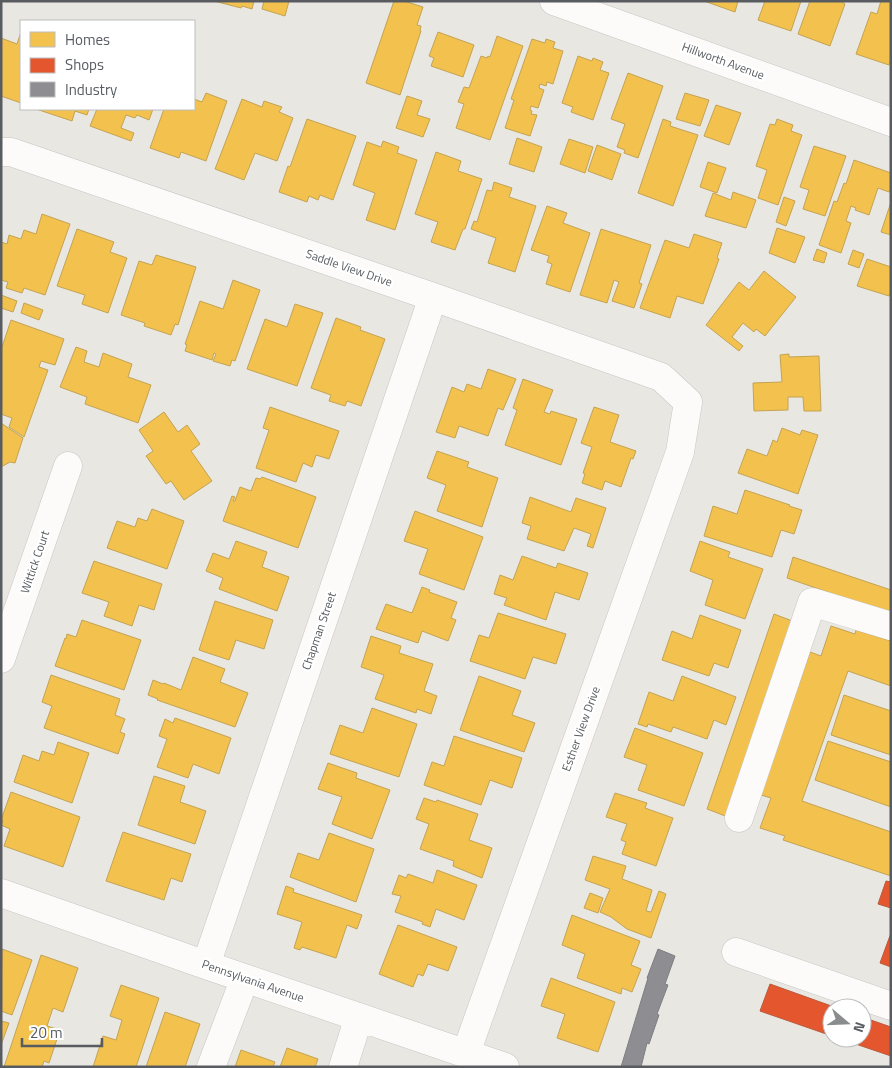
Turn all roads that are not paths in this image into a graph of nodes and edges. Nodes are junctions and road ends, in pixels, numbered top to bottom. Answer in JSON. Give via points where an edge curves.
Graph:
{"nodes":[{"id":1,"x":554,"y":1,"type":"edge"},
{"id":2,"x":891,"y":122,"type":"edge"},
{"id":3,"x":1,"y":152,"type":"edge"},
{"id":4,"x":433,"y":297,"type":"junction"},
{"id":5,"x":688,"y":402,"type":"joint"},
{"id":6,"x":68,"y":466,"type":"dead end"},
{"id":7,"x":891,"y":626,"type":"edge"},
{"id":8,"x":1,"y":659,"type":"edge"},
{"id":9,"x":739,"y":818,"type":"dead end"},
{"id":10,"x":1,"y":893,"type":"edge"},
{"id":11,"x":736,"y":952,"type":"dead end"},
{"id":12,"x":206,"y":965,"type":"junction"},
{"id":13,"x":245,"y":978,"type":"junction"},
{"id":14,"x":891,"y":1006,"type":"edge"},
{"id":15,"x":360,"y":1017,"type":"junction"},
{"id":16,"x":466,"y":1053,"type":"junction"},
{"id":17,"x":501,"y":1066,"type":"edge"},
{"id":18,"x":211,"y":1067,"type":"edge"},
{"id":19,"x":343,"y":1067,"type":"edge"}],
"edges":[{"from":1,"to":2,"type":"street","name":"Hillworth Avenue"},
{"from":3,"to":4,"type":"street","name":"Saddle View Drive","via":[[11,152]]},
{"from":4,"to":5,"type":"street","name":"Saddle View Drive","via":[[661,377]]},
{"from":4,"to":12,"type":"street","name":"Chapman Street"},
{"from":5,"to":16,"type":"street","name":"Esther View Drive","via":[[680,452]]},
{"from":6,"to":8,"type":"street","name":"Wittick Court"},
{"from":7,"to":9,"type":"street","via":[[812,602]]},
{"from":10,"to":12,"type":"street","name":"Pennsylvania Avenue"},
{"from":11,"to":14,"type":"street"},
{"from":12,"to":13,"type":"street","name":"Pennsylvania Avenue"},
{"from":13,"to":15,"type":"street","name":"Pennsylvania Avenue"},
{"from":13,"to":18,"type":"street"},
{"from":15,"to":16,"type":"street","name":"Pennsylvania Avenue"},
{"from":15,"to":19,"type":"street"},
{"from":16,"to":17,"type":"street","name":"Pennsylvania Avenue"}]}
